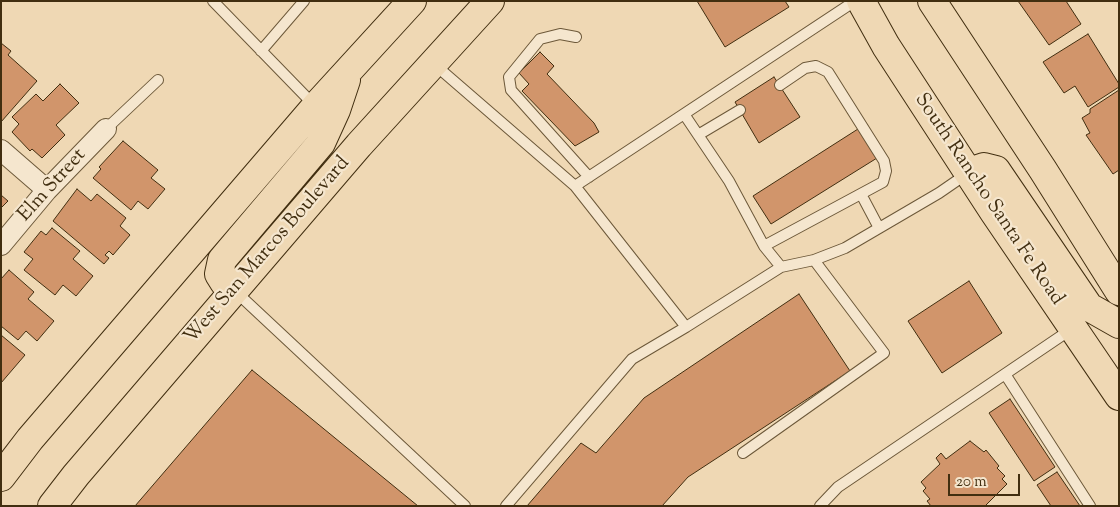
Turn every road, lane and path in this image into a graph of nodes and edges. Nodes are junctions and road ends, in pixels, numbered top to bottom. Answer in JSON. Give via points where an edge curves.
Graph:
{"nodes":[{"id":1,"x":213,"y":1,"type":"edge"},
{"id":2,"x":304,"y":1,"type":"edge"},
{"id":3,"x":412,"y":1,"type":"edge"},
{"id":4,"x":490,"y":1,"type":"edge"},
{"id":5,"x":855,"y":1,"type":"edge"},
{"id":6,"x":861,"y":1,"type":"edge"},
{"id":7,"x":932,"y":1,"type":"edge"},
{"id":8,"x":576,"y":37,"type":"dead end"},
{"id":9,"x":262,"y":51,"type":"junction"},
{"id":10,"x":434,"y":63,"type":"junction"},
{"id":11,"x":348,"y":71,"type":"junction"},
{"id":12,"x":158,"y":80,"type":"dead end"},
{"id":13,"x":780,"y":85,"type":"dead end"},
{"id":14,"x":316,"y":106,"type":"junction"},
{"id":15,"x":740,"y":110,"type":"dead end"},
{"id":16,"x":684,"y":114,"type":"junction"},
{"id":17,"x":106,"y":129,"type":"joint"},
{"id":18,"x":698,"y":135,"type":"junction"},
{"id":19,"x":1,"y":150,"type":"edge"},
{"id":20,"x":969,"y":172,"type":"junction"},
{"id":21,"x":589,"y":177,"type":"junction"},
{"id":22,"x":576,"y":186,"type":"junction"},
{"id":23,"x":48,"y":190,"type":"junction"},
{"id":24,"x":861,"y":194,"type":"junction"},
{"id":25,"x":879,"y":228,"type":"junction"},
{"id":26,"x":1,"y":245,"type":"edge"},
{"id":27,"x":764,"y":246,"type":"junction"},
{"id":28,"x":814,"y":260,"type":"junction"},
{"id":29,"x":781,"y":267,"type":"junction"},
{"id":30,"x":234,"y":290,"type":"junction"},
{"id":31,"x":1119,"y":291,"type":"edge"},
{"id":32,"x":1119,"y":324,"type":"edge"},
{"id":33,"x":686,"y":327,"type":"junction"},
{"id":34,"x":1074,"y":328,"type":"junction"},
{"id":35,"x":1005,"y":374,"type":"junction"},
{"id":36,"x":1119,"y":396,"type":"edge"},
{"id":37,"x":743,"y":453,"type":"dead end"},
{"id":38,"x":1,"y":477,"type":"edge"},
{"id":39,"x":52,"y":506,"type":"edge"},
{"id":40,"x":465,"y":506,"type":"edge"},
{"id":41,"x":506,"y":506,"type":"edge"},
{"id":42,"x":820,"y":506,"type":"edge"},
{"id":43,"x":1090,"y":506,"type":"edge"}],
"edges":[{"from":1,"to":9,"type":"lane"},
{"from":2,"to":9,"type":"lane"},
{"from":3,"to":11,"type":"main road"},
{"from":4,"to":10,"type":"main road","name":"West San Marcos Boulevard"},
{"from":5,"to":16,"type":"lane"},
{"from":6,"to":20,"type":"main road","name":"South Rancho Santa Fe Road","via":[[886,46]]},
{"from":7,"to":31,"type":"main road"},
{"from":8,"to":21,"type":"lane","via":[[560,34],[540,39],[509,77],[511,90]]},
{"from":9,"to":14,"type":"lane"},
{"from":10,"to":22,"type":"lane"},
{"from":10,"to":30,"type":"main road","name":"West San Marcos Boulevard"},
{"from":11,"to":14,"type":"main road"},
{"from":11,"to":30,"type":"main road","via":[[321,143],[222,260],[219,274]]},
{"from":12,"to":17,"type":"lane"},
{"from":13,"to":24,"type":"lane","via":[[805,68],[816,66],[828,72],[884,161],[883,182]]},
{"from":14,"to":38,"type":"main road"},
{"from":15,"to":18,"type":"lane"},
{"from":16,"to":18,"type":"lane"},
{"from":16,"to":21,"type":"lane"},
{"from":17,"to":23,"type":"street","name":"Elm Street"},
{"from":18,"to":27,"type":"lane","via":[[729,181]]},
{"from":19,"to":23,"type":"street"},
{"from":20,"to":25,"type":"lane"},
{"from":20,"to":32,"type":"main road","via":[[984,167],[996,170],[1089,307]]},
{"from":20,"to":34,"type":"main road","name":"South Rancho Santa Fe Road"},
{"from":21,"to":22,"type":"lane"},
{"from":22,"to":33,"type":"lane"},
{"from":23,"to":26,"type":"street","name":"Elm Street"},
{"from":24,"to":25,"type":"lane"},
{"from":24,"to":27,"type":"lane"},
{"from":25,"to":28,"type":"lane"},
{"from":27,"to":29,"type":"lane"},
{"from":28,"to":29,"type":"lane"},
{"from":28,"to":37,"type":"lane","via":[[884,354]]},
{"from":29,"to":33,"type":"lane"},
{"from":30,"to":39,"type":"main road","name":"West San Marcos Boulevard"},
{"from":30,"to":40,"type":"lane"},
{"from":33,"to":41,"type":"lane","via":[[632,359]]},
{"from":34,"to":35,"type":"lane"},
{"from":34,"to":36,"type":"main road","name":"South Rancho Santa Fe Road"},
{"from":35,"to":42,"type":"lane","via":[[838,487]]},
{"from":35,"to":43,"type":"lane"}]}
